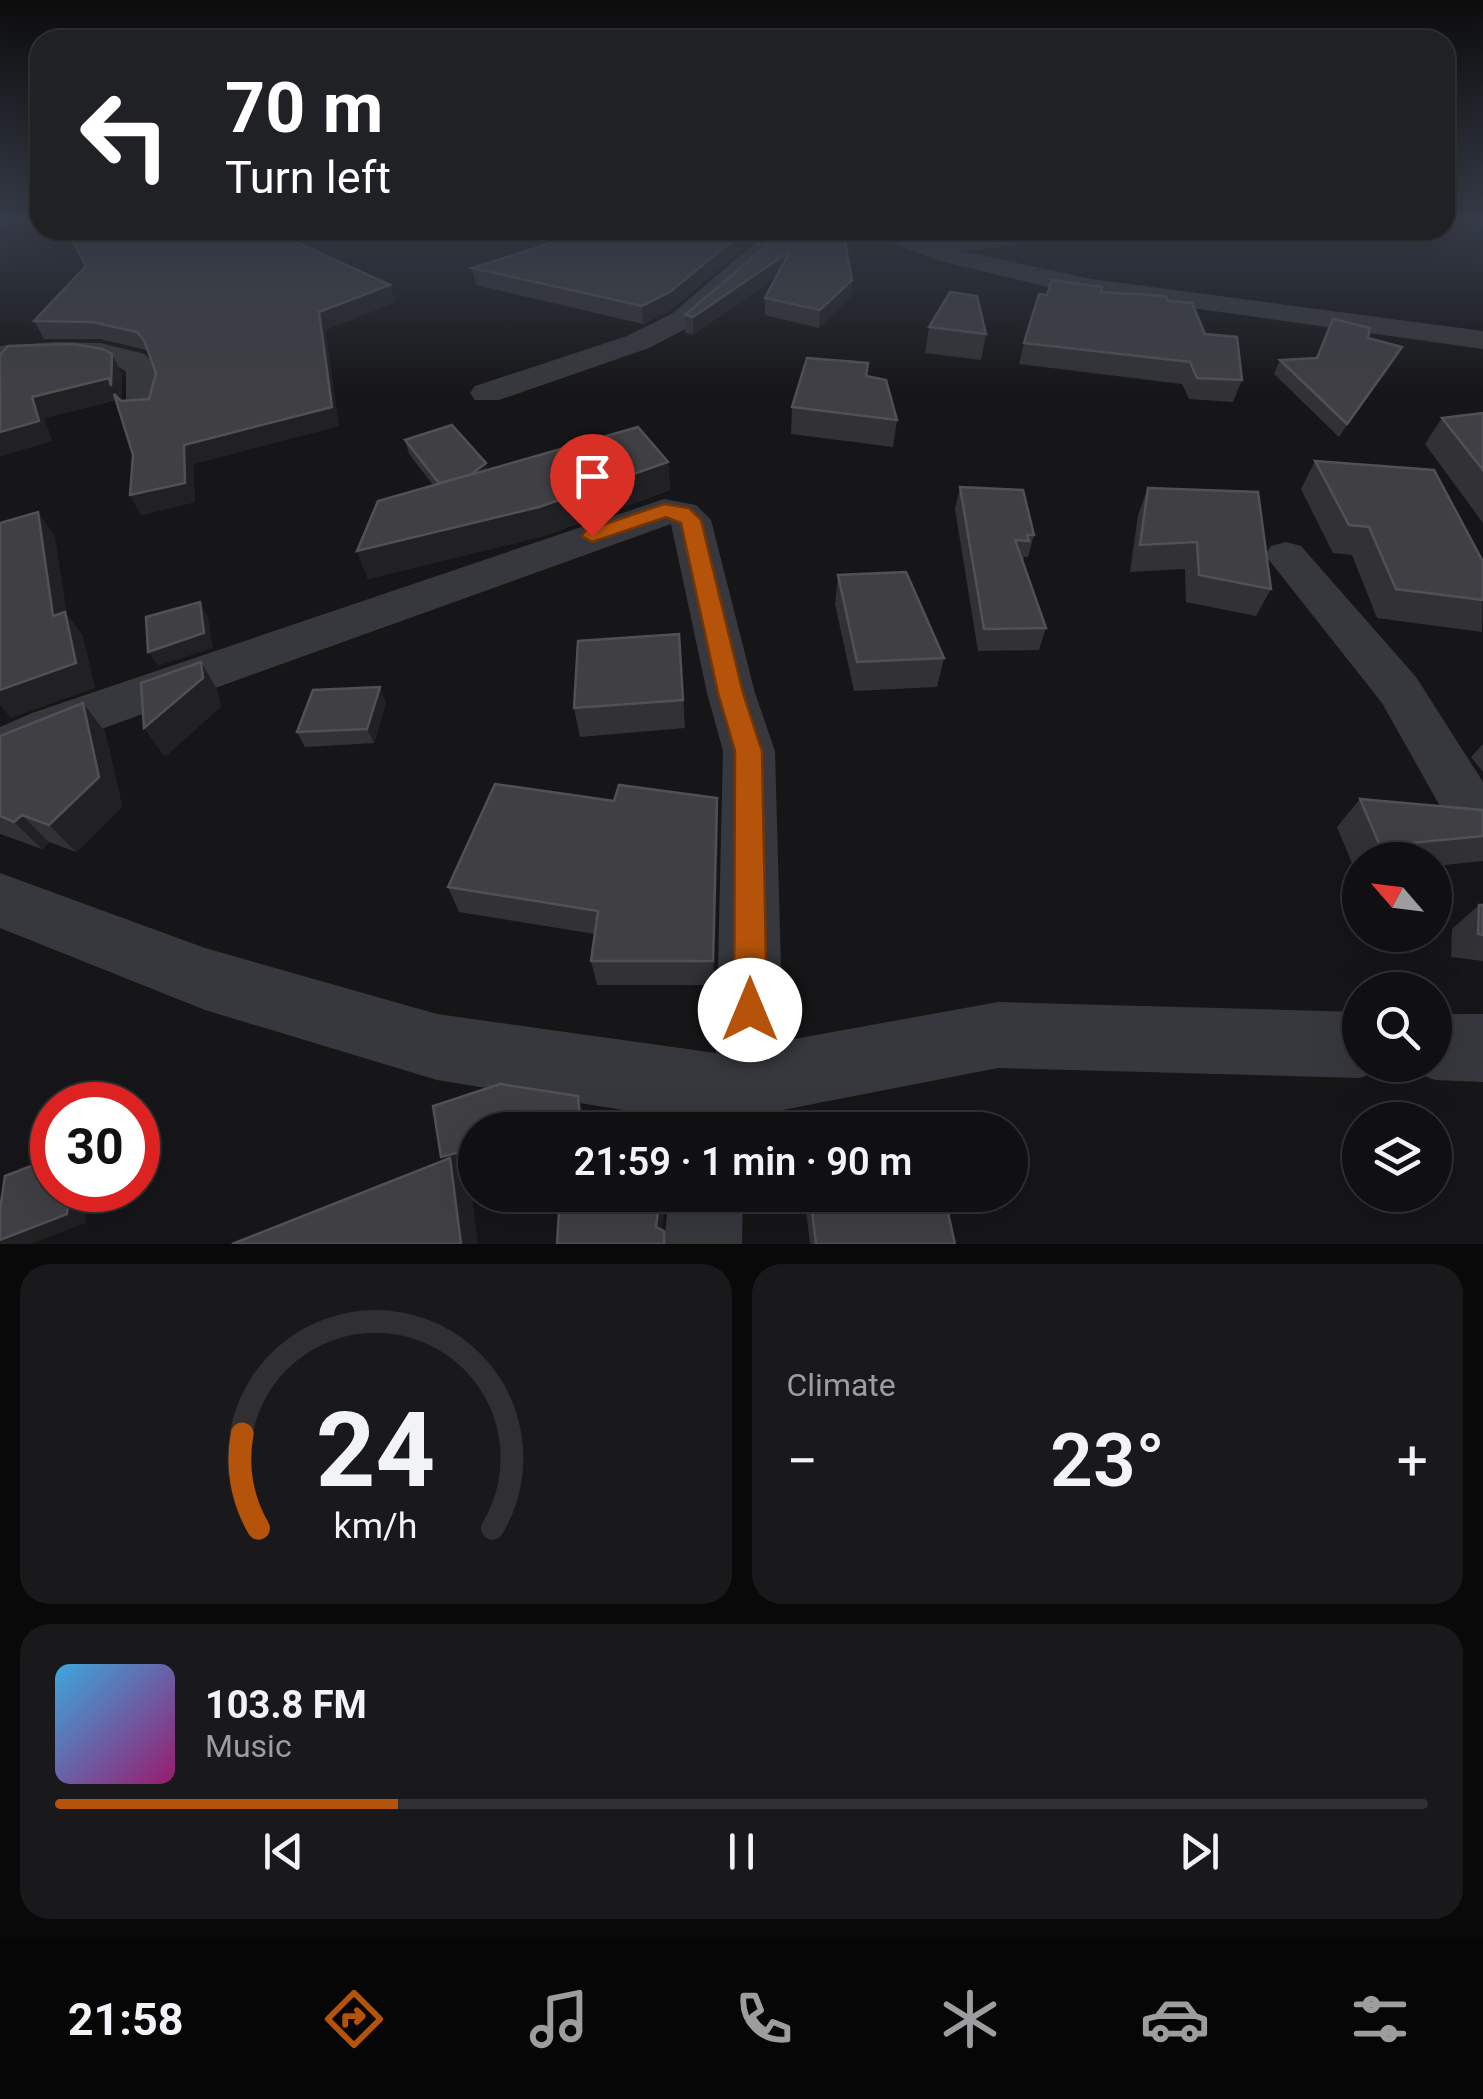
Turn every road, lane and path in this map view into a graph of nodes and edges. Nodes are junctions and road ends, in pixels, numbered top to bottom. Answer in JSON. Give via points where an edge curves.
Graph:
{"nodes":[{"id":1,"x":731,"y":277,"type":"edge"},
{"id":2,"x":1035,"y":277,"type":"edge"},
{"id":3,"x":1483,"y":340,"type":"edge"},
{"id":4,"x":0,"y":355,"type":"edge"},
{"id":5,"x":487,"y":393,"type":"dead end"},
{"id":6,"x":143,"y":410,"type":"edge"},
{"id":7,"x":1286,"y":556,"type":"dead end"},
{"id":8,"x":0,"y":750,"type":"edge"},
{"id":9,"x":1483,"y":830,"type":"edge"},
{"id":10,"x":0,"y":900,"type":"edge"},
{"id":11,"x":1342,"y":1044,"type":"edge"},
{"id":12,"x":1452,"y":1047,"type":"edge"},
{"id":13,"x":1483,"y":1048,"type":"edge"},
{"id":14,"x":723,"y":1100,"type":"edge"},
{"id":15,"x":705,"y":1212,"type":"edge"},
{"id":16,"x":702,"y":1244,"type":"edge"}],
"edges":[{"from":1,"to":5,"type":"street","via":[[683,319],[638,342]]},
{"from":2,"to":3,"type":"street"},
{"from":4,"to":6,"type":"street","via":[[116,351],[143,371]]},
{"from":7,"to":9,"type":"street","via":[[1399,690]]},
{"from":8,"to":14,"type":"street","via":[[664,510],[682,512],[691,520],[748,751]]},
{"from":10,"to":14,"type":"street","via":[[204,979],[437,1047]]},
{"from":11,"to":14,"type":"street","via":[[998,1035]]},
{"from":12,"to":13,"type":"street"},
{"from":15,"to":16,"type":"street"}]}
